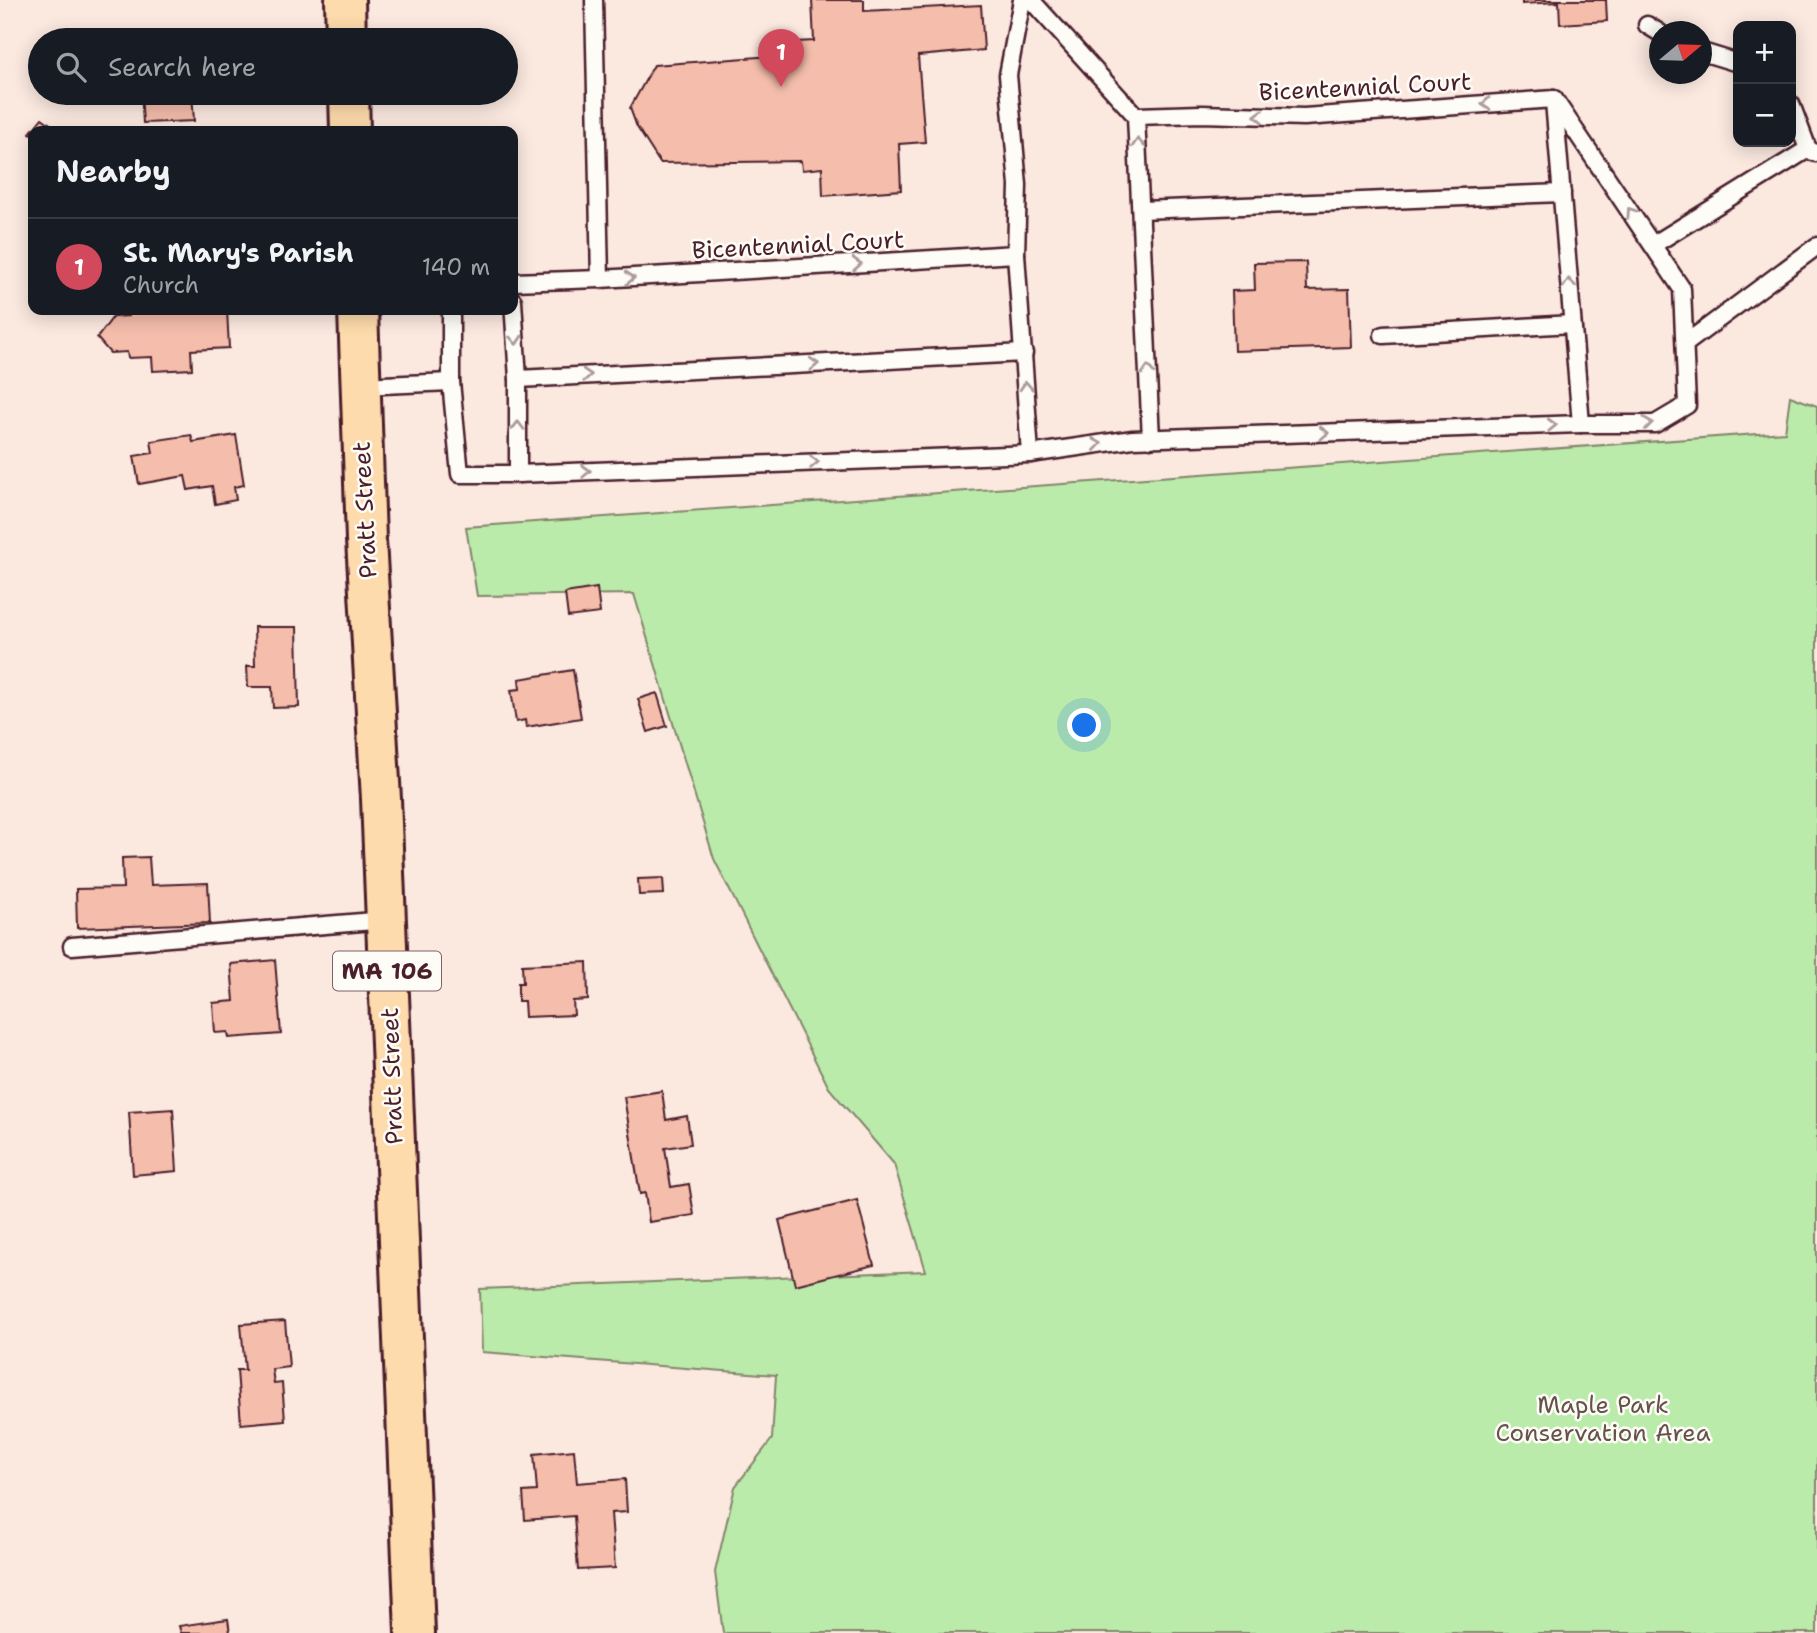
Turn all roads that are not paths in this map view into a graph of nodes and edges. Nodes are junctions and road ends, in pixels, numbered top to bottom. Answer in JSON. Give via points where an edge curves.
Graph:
{"nodes":[{"id":1,"x":345,"y":0,"type":"edge"},
{"id":2,"x":594,"y":0,"type":"edge"},
{"id":3,"x":1022,"y":0,"type":"edge"},
{"id":4,"x":1031,"y":0,"type":"edge"},
{"id":5,"x":346,"y":28,"type":"edge"},
{"id":6,"x":1712,"y":55,"type":"edge"},
{"id":7,"x":1733,"y":61,"type":"edge"},
{"id":8,"x":1554,"y":99,"type":"junction"},
{"id":9,"x":349,"y":105,"type":"edge"},
{"id":10,"x":1796,"y":115,"type":"edge"},
{"id":11,"x":1136,"y":116,"type":"junction"},
{"id":12,"x":350,"y":126,"type":"edge"},
{"id":13,"x":1812,"y":152,"type":"edge"},
{"id":14,"x":1562,"y":193,"type":"junction"},
{"id":15,"x":1141,"y":210,"type":"junction"},
{"id":16,"x":1653,"y":245,"type":"junction"},
{"id":17,"x":1817,"y":246,"type":"edge"},
{"id":18,"x":1016,"y":254,"type":"junction"},
{"id":19,"x":600,"y":279,"type":"junction"},
{"id":20,"x":518,"y":282,"type":"edge"},
{"id":21,"x":358,"y":315,"type":"edge"},
{"id":22,"x":451,"y":315,"type":"edge"},
{"id":23,"x":514,"y":315,"type":"edge"},
{"id":24,"x":1572,"y":324,"type":"junction"},
{"id":25,"x":1383,"y":335,"type":"dead end"},
{"id":26,"x":1685,"y":344,"type":"junction"},
{"id":27,"x":1024,"y":353,"type":"junction"},
{"id":28,"x":518,"y":379,"type":"junction"},
{"id":29,"x":451,"y":382,"type":"junction"},
{"id":30,"x":360,"y":386,"type":"junction"},
{"id":31,"x":1581,"y":424,"type":"junction"},
{"id":32,"x":1152,"y":439,"type":"junction"},
{"id":33,"x":1030,"y":454,"type":"junction"},
{"id":34,"x":518,"y":474,"type":"junction"},
{"id":35,"x":386,"y":920,"type":"junction"},
{"id":36,"x":72,"y":946,"type":"dead end"},
{"id":37,"x":415,"y":1633,"type":"edge"}],
"edges":[{"from":1,"to":5,"type":"main road"},
{"from":2,"to":19,"type":"lane"},
{"from":3,"to":18,"type":"lane","via":[[1008,75],[1018,185]]},
{"from":4,"to":11,"type":"lane"},
{"from":6,"to":7,"type":"lane"},
{"from":8,"to":11,"type":"lane","name":"Bicentennial Court","one_way":true,"via":[[1304,117]]},
{"from":8,"to":14,"type":"lane"},
{"from":16,"to":8,"type":"lane","one_way":true},
{"from":9,"to":12,"type":"main road"},
{"from":10,"to":13,"type":"lane"},
{"from":15,"to":11,"type":"lane","one_way":true},
{"from":13,"to":16,"type":"lane"},
{"from":14,"to":15,"type":"lane"},
{"from":24,"to":14,"type":"lane","one_way":true},
{"from":32,"to":15,"type":"lane","one_way":true},
{"from":16,"to":26,"type":"lane","via":[[1682,289]]},
{"from":17,"to":26,"type":"lane"},
{"from":19,"to":18,"type":"lane","name":"Bicentennial Court","one_way":true},
{"from":18,"to":27,"type":"lane"},
{"from":19,"to":20,"type":"lane","name":"Bicentennial Court"},
{"from":21,"to":30,"type":"main road","name":"Pratt Street","number":"MA 106"},
{"from":22,"to":29,"type":"lane"},
{"from":23,"to":28,"type":"lane","one_way":true},
{"from":24,"to":25,"type":"lane"},
{"from":24,"to":31,"type":"lane"},
{"from":31,"to":26,"type":"lane","one_way":true,"via":[[1655,424],[1687,405]]},
{"from":28,"to":27,"type":"lane","one_way":true},
{"from":33,"to":27,"type":"lane","one_way":true},
{"from":34,"to":28,"type":"lane","one_way":true},
{"from":29,"to":30,"type":"lane"},
{"from":29,"to":34,"type":"lane","via":[[460,474]]},
{"from":30,"to":35,"type":"main road","name":"Pratt Street","number":"MA 106"},
{"from":32,"to":31,"type":"lane","one_way":true},
{"from":33,"to":32,"type":"lane","one_way":true},
{"from":34,"to":33,"type":"lane","one_way":true},
{"from":35,"to":36,"type":"lane"},
{"from":35,"to":37,"type":"main road","name":"Pratt Street","number":"MA 106"}]}
